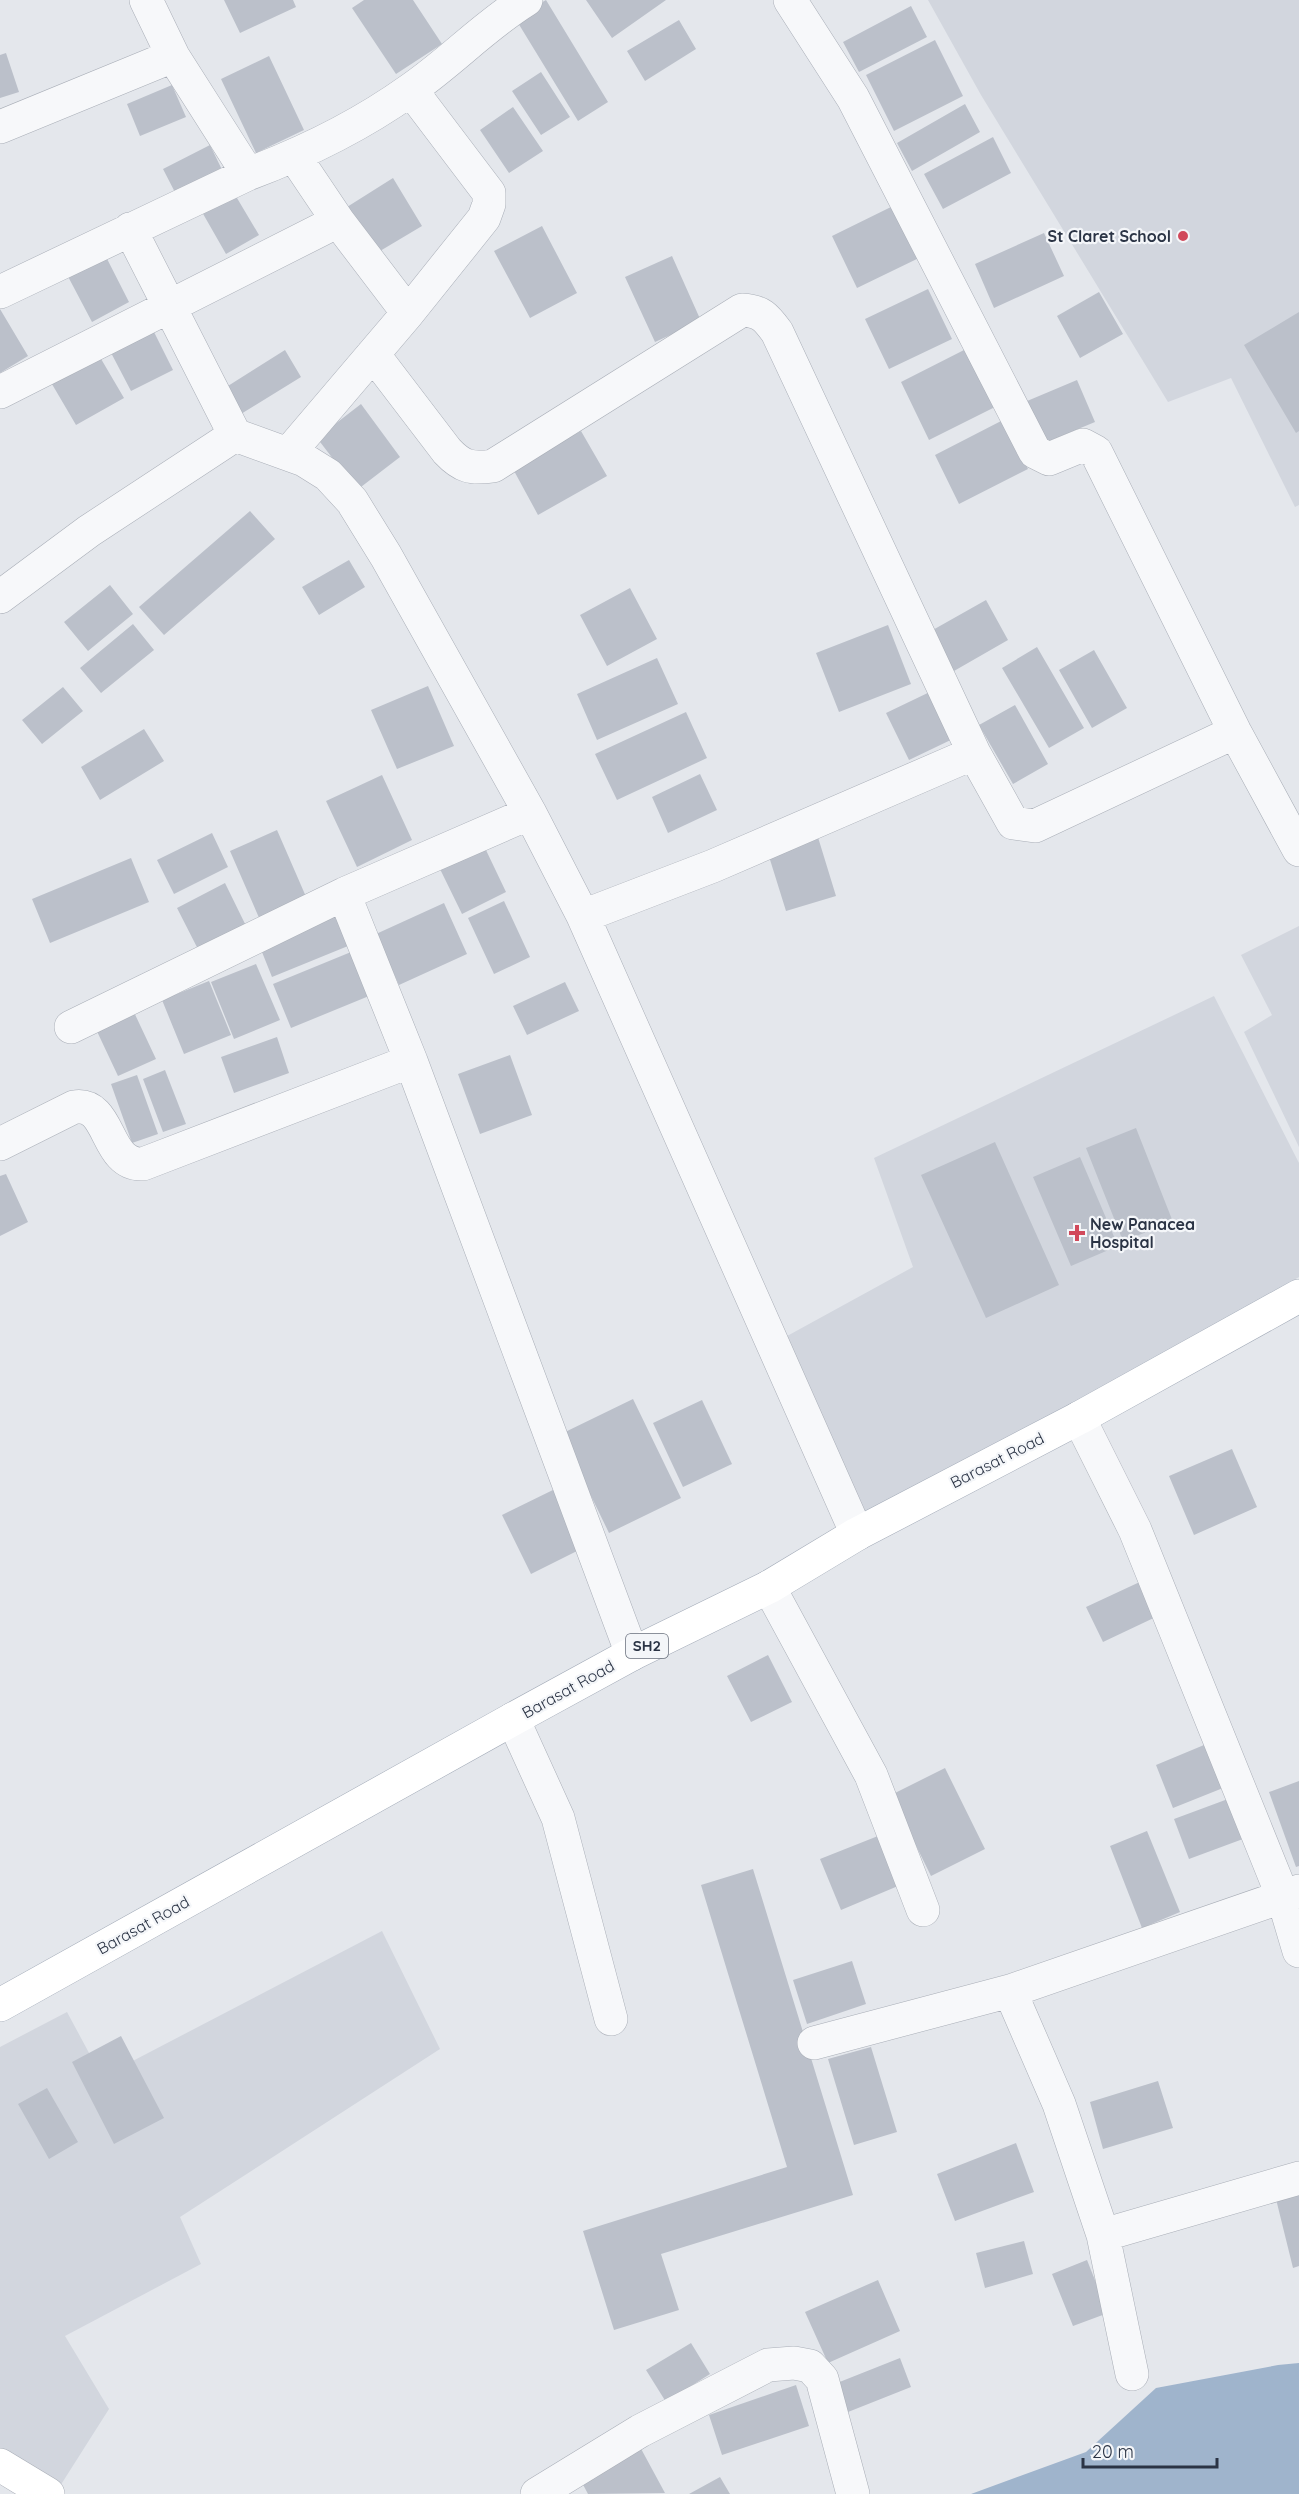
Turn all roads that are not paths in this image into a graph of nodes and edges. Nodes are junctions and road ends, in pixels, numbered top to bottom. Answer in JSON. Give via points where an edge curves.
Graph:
{"nodes":[{"id":1,"x":146,"y":0,"type":"edge"},
{"id":2,"x":526,"y":0,"type":"edge"},
{"id":3,"x":790,"y":0,"type":"edge"},
{"id":4,"x":488,"y":10,"type":"edge"},
{"id":5,"x":173,"y":56,"type":"junction"},
{"id":6,"x":411,"y":90,"type":"junction"},
{"id":7,"x":0,"y":127,"type":"edge"},
{"id":8,"x":295,"y":157,"type":"junction"},
{"id":9,"x":248,"y":174,"type":"junction"},
{"id":10,"x":338,"y":221,"type":"junction"},
{"id":11,"x":130,"y":229,"type":"junction"},
{"id":12,"x":0,"y":292,"type":"edge"},
{"id":13,"x":170,"y":306,"type":"junction"},
{"id":14,"x":408,"y":313,"type":"junction"},
{"id":15,"x":373,"y":354,"type":"junction"},
{"id":16,"x":0,"y":392,"type":"edge"},
{"id":17,"x":235,"y":435,"type":"junction"},
{"id":18,"x":288,"y":454,"type":"junction"},
{"id":19,"x":0,"y":597,"type":"edge"},
{"id":20,"x":1235,"y":732,"type":"junction"},
{"id":21,"x":974,"y":753,"type":"junction"},
{"id":22,"x":530,"y":813,"type":"junction"},
{"id":23,"x":1299,"y":850,"type":"edge"},
{"id":24,"x":344,"y":894,"type":"junction"},
{"id":25,"x":583,"y":916,"type":"junction"},
{"id":26,"x":71,"y":1027,"type":"dead end"},
{"id":27,"x":411,"y":1060,"type":"junction"},
{"id":28,"x":0,"y":1144,"type":"edge"},
{"id":29,"x":1299,"y":1296,"type":"edge"},
{"id":30,"x":1079,"y":1418,"type":"junction"},
{"id":31,"x":858,"y":1534,"type":"junction"},
{"id":32,"x":769,"y":1587,"type":"junction"},
{"id":33,"x":632,"y":1654,"type":"junction"},
{"id":34,"x":513,"y":1719,"type":"junction"},
{"id":35,"x":1291,"y":1894,"type":"edge"},
{"id":36,"x":923,"y":1910,"type":"dead end"},
{"id":37,"x":1299,"y":1952,"type":"edge"},
{"id":38,"x":1010,"y":1991,"type":"junction"},
{"id":39,"x":0,"y":2005,"type":"edge"},
{"id":40,"x":611,"y":2019,"type":"dead end"},
{"id":41,"x":814,"y":2043,"type":"dead end"},
{"id":42,"x":1299,"y":2178,"type":"edge"},
{"id":43,"x":1103,"y":2235,"type":"junction"},
{"id":44,"x":1132,"y":2374,"type":"dead end"},
{"id":45,"x":0,"y":2465,"type":"edge"},
{"id":46,"x":48,"y":2494,"type":"edge"},
{"id":47,"x":537,"y":2494,"type":"edge"},
{"id":48,"x":853,"y":2494,"type":"edge"}],
"edges":[{"from":1,"to":5,"type":"street"},
{"from":2,"to":4,"type":"street"},
{"from":3,"to":20,"type":"street","via":[[854,98],[1035,453],[1049,459],[1083,445],[1096,452]]},
{"from":4,"to":6,"type":"street"},
{"from":5,"to":7,"type":"street"},
{"from":5,"to":9,"type":"street"},
{"from":6,"to":8,"type":"street"},
{"from":6,"to":14,"type":"street","via":[[477,174],[489,193],[489,204],[484,218]]},
{"from":8,"to":9,"type":"street"},
{"from":8,"to":10,"type":"street"},
{"from":9,"to":11,"type":"street"},
{"from":10,"to":13,"type":"street"},
{"from":10,"to":14,"type":"street"},
{"from":11,"to":12,"type":"street"},
{"from":11,"to":13,"type":"street"},
{"from":13,"to":16,"type":"street"},
{"from":13,"to":17,"type":"street"},
{"from":14,"to":15,"type":"street"},
{"from":15,"to":18,"type":"street"},
{"from":15,"to":21,"type":"street","via":[[447,451],[459,464],[478,468],[493,466],[742,310],[758,311],[777,332]]},
{"from":17,"to":18,"type":"street"},
{"from":17,"to":19,"type":"street","via":[[80,537]]},
{"from":18,"to":22,"type":"street","via":[[328,475],[351,501]]},
{"from":20,"to":21,"type":"street","via":[[1035,826],[1013,823]]},
{"from":20,"to":23,"type":"street"},
{"from":21,"to":25,"type":"street","via":[[724,861]]},
{"from":22,"to":24,"type":"street"},
{"from":22,"to":25,"type":"street"},
{"from":24,"to":26,"type":"street"},
{"from":24,"to":27,"type":"street"},
{"from":25,"to":31,"type":"street"},
{"from":27,"to":28,"type":"street","via":[[143,1164],[127,1161],[118,1152],[90,1107],[74,1107]]},
{"from":27,"to":33,"type":"street"},
{"from":29,"to":30,"type":"main road","name":"Barasat Road","number":"SH2"},
{"from":30,"to":31,"type":"main road","name":"Barasat Road","number":"SH2"},
{"from":30,"to":35,"type":"street","via":[[1135,1530]]},
{"from":31,"to":32,"type":"main road","name":"Barasat Road","number":"SH2"},
{"from":32,"to":33,"type":"main road","name":"Barasat Road","number":"SH2"},
{"from":32,"to":36,"type":"street","via":[[871,1775]]},
{"from":33,"to":34,"type":"main road","name":"Barasat Road","number":"SH2"},
{"from":34,"to":39,"type":"main road","name":"Barasat Road","number":"SH2"},
{"from":34,"to":40,"type":"street","via":[[558,1818]]},
{"from":35,"to":37,"type":"street"},
{"from":35,"to":38,"type":"street"},
{"from":38,"to":41,"type":"street"},
{"from":38,"to":43,"type":"street","via":[[1059,2104]]},
{"from":42,"to":43,"type":"street"},
{"from":43,"to":44,"type":"street"},
{"from":45,"to":46,"type":"main road"},
{"from":47,"to":48,"type":"street","via":[[640,2431],[768,2365],[794,2363],[810,2366],[822,2379]]}]}
